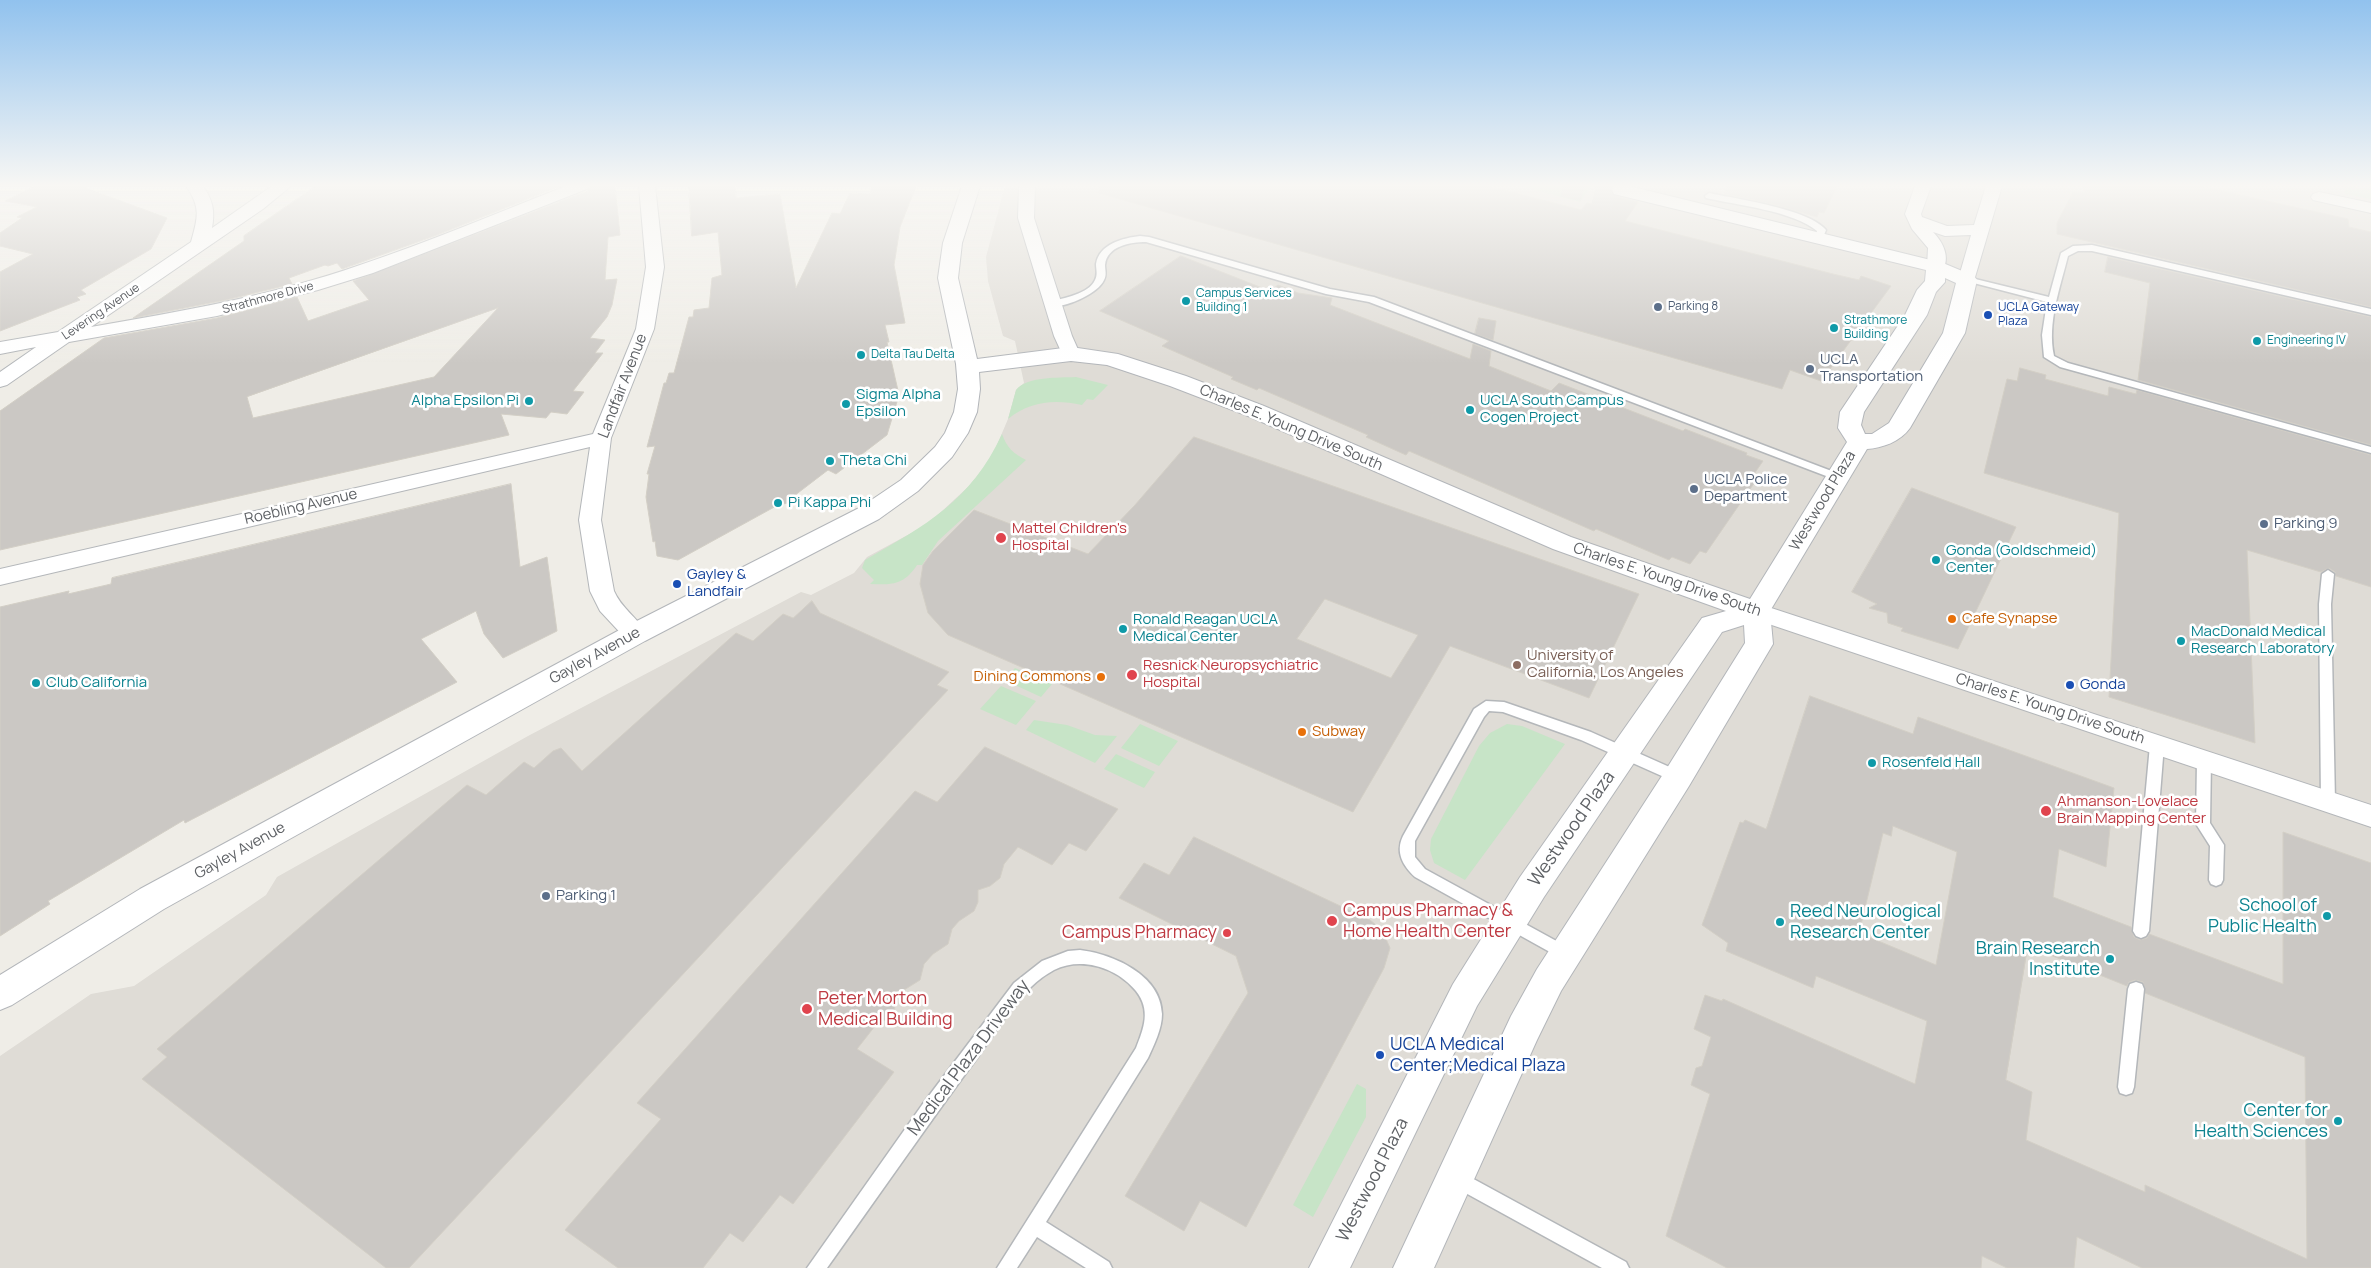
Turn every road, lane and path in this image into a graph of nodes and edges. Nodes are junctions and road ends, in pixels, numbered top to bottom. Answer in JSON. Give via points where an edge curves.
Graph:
{"nodes":[{"id":1,"x":197,"y":245,"type":"edge"},
{"id":2,"x":428,"y":245,"type":"edge"},
{"id":3,"x":653,"y":245,"type":"edge"},
{"id":4,"x":951,"y":245,"type":"edge"},
{"id":5,"x":1035,"y":245,"type":"edge"},
{"id":6,"x":1118,"y":245,"type":"edge"},
{"id":7,"x":1164,"y":245,"type":"edge"},
{"id":8,"x":1814,"y":245,"type":"edge"},
{"id":9,"x":1842,"y":245,"type":"edge"},
{"id":10,"x":1934,"y":245,"type":"edge"},
{"id":11,"x":1976,"y":245,"type":"edge"},
{"id":12,"x":1936,"y":274,"type":"junction"},
{"id":13,"x":1967,"y":282,"type":"junction"},
{"id":14,"x":2053,"y":301,"type":"junction"},
{"id":15,"x":1053,"y":304,"type":"junction"},
{"id":16,"x":2371,"y":312,"type":"edge"},
{"id":17,"x":64,"y":337,"type":"junction"},
{"id":18,"x":0,"y":348,"type":"edge"},
{"id":19,"x":1071,"y":354,"type":"junction"},
{"id":20,"x":968,"y":367,"type":"junction"},
{"id":21,"x":0,"y":381,"type":"edge"},
{"id":22,"x":601,"y":438,"type":"junction"},
{"id":23,"x":1859,"y":442,"type":"junction"},
{"id":24,"x":2371,"y":450,"type":"edge"},
{"id":25,"x":1838,"y":477,"type":"junction"},
{"id":26,"x":2328,"y":574,"type":"dead end"},
{"id":27,"x":0,"y":577,"type":"edge"},
{"id":28,"x":1756,"y":611,"type":"junction"},
{"id":29,"x":635,"y":634,"type":"junction"},
{"id":30,"x":2158,"y":745,"type":"junction"},
{"id":31,"x":1625,"y":753,"type":"junction"},
{"id":32,"x":2204,"y":760,"type":"junction"},
{"id":33,"x":1678,"y":777,"type":"junction"},
{"id":34,"x":2328,"y":802,"type":"junction"},
{"id":35,"x":2371,"y":816,"type":"edge"},
{"id":36,"x":2216,"y":880,"type":"dead end"},
{"id":37,"x":1509,"y":922,"type":"junction"},
{"id":38,"x":2141,"y":931,"type":"dead end"},
{"id":39,"x":1566,"y":954,"type":"junction"},
{"id":40,"x":2136,"y":989,"type":"dead end"},
{"id":41,"x":0,"y":994,"type":"edge"},
{"id":42,"x":2126,"y":1087,"type":"dead end"},
{"id":43,"x":1455,"y":1178,"type":"junction"},
{"id":44,"x":1034,"y":1224,"type":"junction"},
{"id":45,"x":816,"y":1268,"type":"edge"},
{"id":46,"x":1006,"y":1268,"type":"edge"},
{"id":47,"x":1103,"y":1268,"type":"edge"},
{"id":48,"x":1329,"y":1268,"type":"edge"},
{"id":49,"x":1413,"y":1268,"type":"edge"},
{"id":50,"x":1620,"y":1268,"type":"edge"}],
"edges":[{"from":1,"to":17,"type":"street","name":"Levering Avenue"},
{"from":2,"to":17,"type":"street","name":"Strathmore Drive","via":[[367,269],[217,311]]},
{"from":3,"to":22,"type":"street","name":"Landfair Avenue","via":[[655,268],[645,329]]},
{"from":4,"to":20,"type":"street","name":"Gayley Avenue","via":[[948,281]]},
{"from":5,"to":15,"type":"street"},
{"from":6,"to":15,"type":"lane","via":[[1104,255],[1098,284],[1078,296]]},
{"from":7,"to":25,"type":"lane","via":[[1329,292],[1371,299]]},
{"from":8,"to":12,"type":"street","via":[[1897,269]]},
{"from":9,"to":12,"type":"street"},
{"from":10,"to":12,"type":"street","via":[[1939,252]]},
{"from":11,"to":13,"type":"street","name":"Westwood Plaza"},
{"from":12,"to":13,"type":"street"},
{"from":12,"to":23,"type":"street","name":"Westwood Plaza","via":[[1916,314],[1854,407],[1848,424]]},
{"from":13,"to":14,"type":"lane"},
{"from":13,"to":23,"type":"street","name":"Westwood Plaza","via":[[1954,333],[1898,428],[1877,441]]},
{"from":14,"to":16,"type":"lane","via":[[2064,255],[2076,248],[2092,248]]},
{"from":14,"to":24,"type":"lane","via":[[2047,345],[2049,357],[2054,360]]},
{"from":15,"to":19,"type":"street"},
{"from":17,"to":18,"type":"street","name":"Strathmore Drive"},
{"from":17,"to":21,"type":"street","name":"Levering Avenue"},
{"from":19,"to":20,"type":"street","name":"Charles E. Young Drive South"},
{"from":19,"to":28,"type":"street","name":"Charles E. Young Drive South","via":[[1110,359],[1186,384],[1256,411],[1536,533]]},
{"from":20,"to":29,"type":"street","name":"Gayley Avenue","via":[[968,399],[960,426],[944,453],[921,477],[870,513]]},
{"from":22,"to":27,"type":"street","name":"Roebling Avenue"},
{"from":22,"to":29,"type":"street","name":"Landfair Avenue","via":[[591,529],[605,598]]},
{"from":23,"to":25,"type":"street","name":"Westwood Plaza"},
{"from":25,"to":28,"type":"street","name":"Westwood Plaza"},
{"from":26,"to":34,"type":"lane","via":[[2325,604]]},
{"from":28,"to":30,"type":"street","name":"Charles E. Young Drive South"},
{"from":28,"to":31,"type":"street","name":"Westwood Plaza","via":[[1712,625]]},
{"from":28,"to":33,"type":"street","via":[[1760,644]]},
{"from":29,"to":41,"type":"street","name":"Gayley Avenue","via":[[152,899]]},
{"from":30,"to":32,"type":"street","name":"Charles E. Young Drive South"},
{"from":30,"to":38,"type":"lane"},
{"from":31,"to":33,"type":"lane"},
{"from":31,"to":37,"type":"street","name":"Westwood Plaza"},
{"from":31,"to":37,"type":"lane","via":[[1504,707],[1486,706],[1479,713],[1408,840],[1406,850],[1408,861],[1420,874]]},
{"from":32,"to":34,"type":"street","name":"Charles E. Young Drive South"},
{"from":32,"to":36,"type":"lane","via":[[2203,824],[2217,845]]},
{"from":33,"to":39,"type":"street"},
{"from":34,"to":35,"type":"street","name":"Charles E. Young Drive South"},
{"from":37,"to":39,"type":"lane"},
{"from":37,"to":48,"type":"street","name":"Westwood Plaza","via":[[1465,995]]},
{"from":39,"to":43,"type":"street","via":[[1524,1028]]},
{"from":40,"to":42,"type":"lane"},
{"from":43,"to":49,"type":"street"},
{"from":43,"to":50,"type":"lane"},
{"from":44,"to":45,"type":"lane","name":"Medical Plaza Driveway","via":[[1142,1053],[1150,1032],[1153,1009],[1142,986],[1111,965],[1091,959],[1070,958],[1050,964],[1020,988]]},
{"from":44,"to":46,"type":"lane","name":"Medical Plaza Driveway"},
{"from":44,"to":47,"type":"lane"}]}
